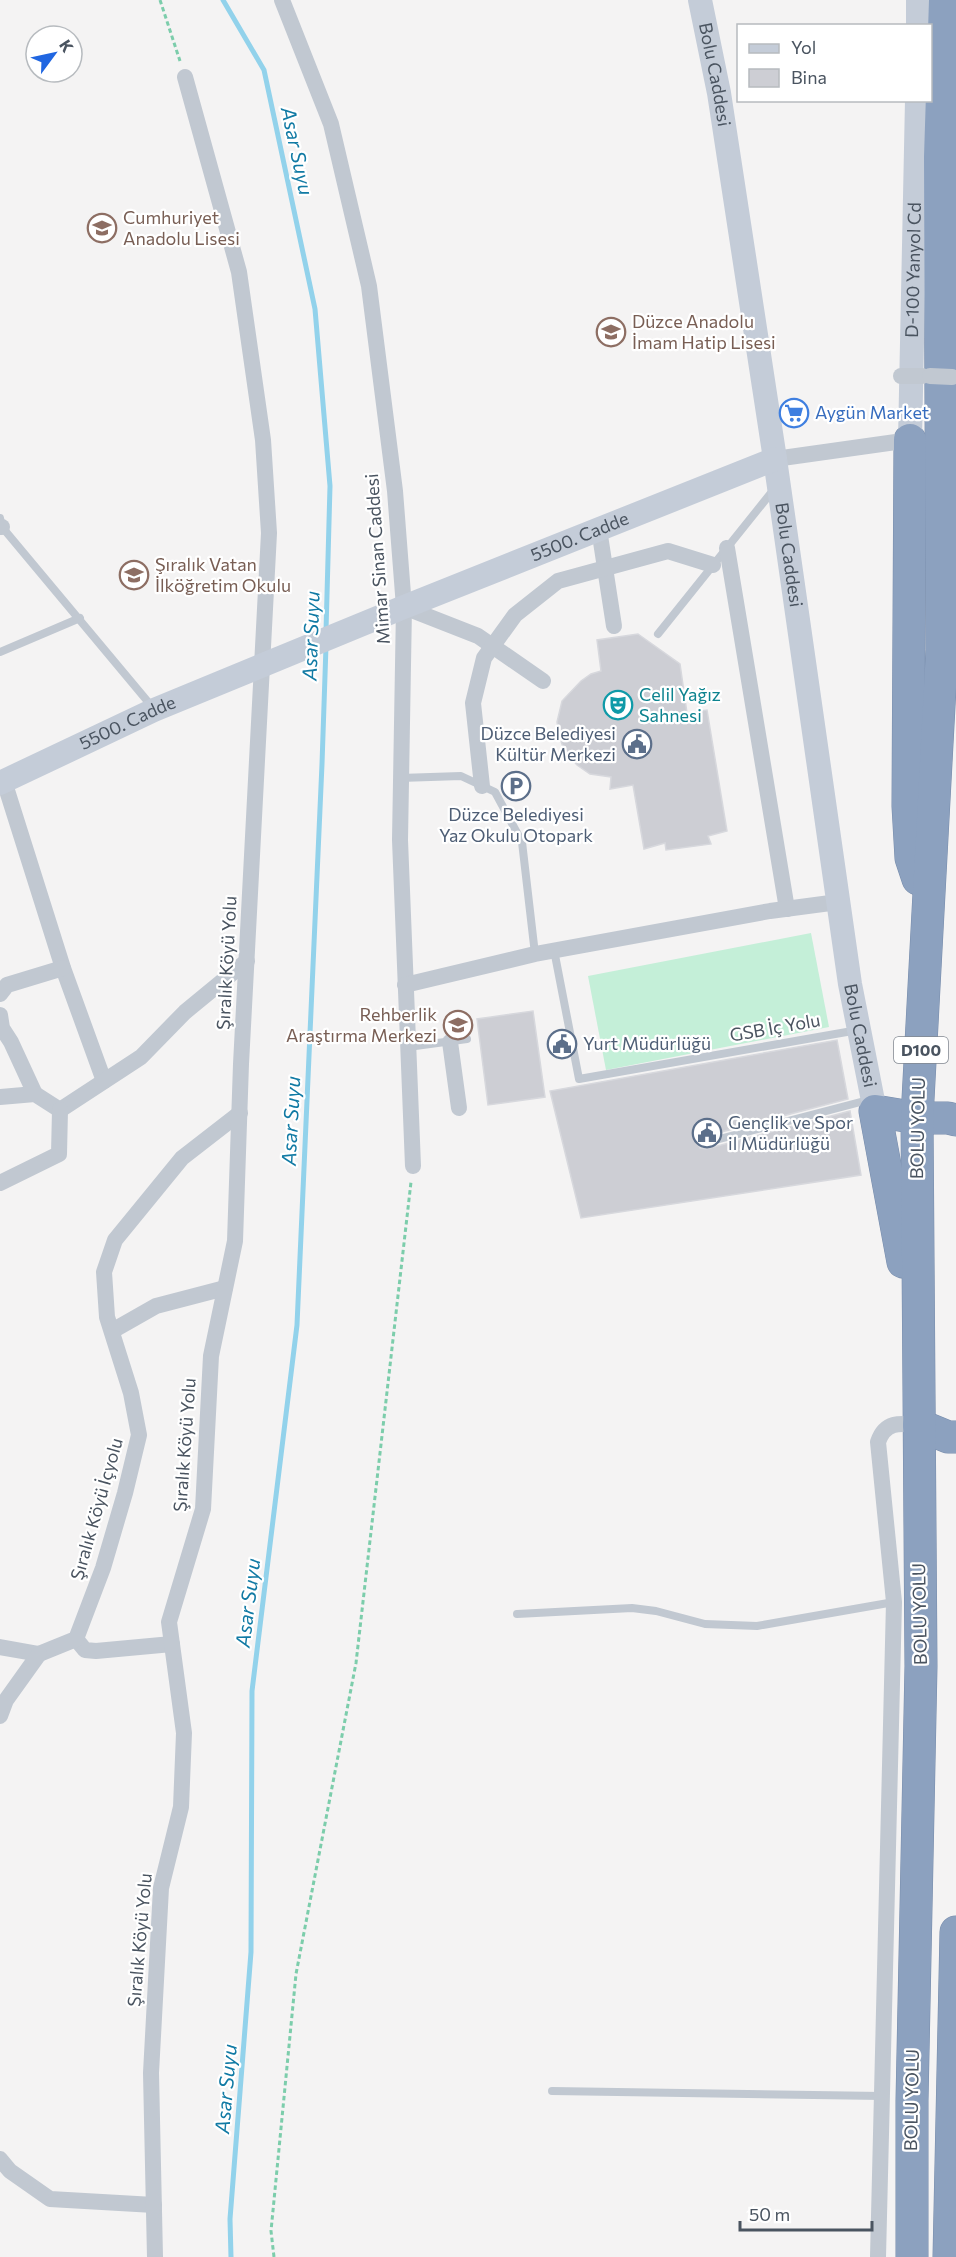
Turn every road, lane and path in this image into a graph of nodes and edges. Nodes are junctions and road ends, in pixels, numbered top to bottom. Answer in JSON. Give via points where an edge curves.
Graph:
{"nodes":[{"id":1,"x":160,"y":0,"type":"edge"},
{"id":2,"x":700,"y":0,"type":"edge"},
{"id":3,"x":918,"y":0,"type":"edge"},
{"id":4,"x":945,"y":0,"type":"edge"},
{"id":5,"x":287,"y":1,"type":"edge"},
{"id":6,"x":918,"y":24,"type":"edge"},
{"id":7,"x":185,"y":76,"type":"joint"},
{"id":8,"x":917,"y":102,"type":"edge"},
{"id":9,"x":901,"y":376,"type":"dead end"},
{"id":10,"x":956,"y":377,"type":"edge"},
{"id":11,"x":910,"y":440,"type":"junction"},
{"id":12,"x":775,"y":459,"type":"junction"},
{"id":13,"x":779,"y":483,"type":"junction"},
{"id":14,"x":0,"y":524,"type":"edge"},
{"id":15,"x":599,"y":529,"type":"junction"},
{"id":16,"x":727,"y":548,"type":"junction"},
{"id":17,"x":713,"y":565,"type":"junction"},
{"id":18,"x":605,"y":568,"type":"junction"},
{"id":19,"x":394,"y":612,"type":"junction"},
{"id":20,"x":80,"y":618,"type":"junction"},
{"id":21,"x":614,"y":626,"type":"dead end"},
{"id":22,"x":658,"y":634,"type":"dead end"},
{"id":23,"x":492,"y":646,"type":"junction"},
{"id":24,"x":0,"y":652,"type":"edge"},
{"id":25,"x":262,"y":666,"type":"junction"},
{"id":26,"x":543,"y":681,"type":"dead end"},
{"id":27,"x":154,"y":710,"type":"junction"},
{"id":28,"x":400,"y":778,"type":"junction"},
{"id":29,"x":2,"y":782,"type":"edge"},
{"id":30,"x":482,"y":786,"type":"junction"},
{"id":31,"x":838,"y":902,"type":"junction"},
{"id":32,"x":787,"y":909,"type":"junction"},
{"id":33,"x":928,"y":914,"type":"junction"},
{"id":34,"x":554,"y":950,"type":"junction"},
{"id":35,"x":535,"y":954,"type":"junction"},
{"id":36,"x":247,"y":961,"type":"junction"},
{"id":37,"x":63,"y":968,"type":"junction"},
{"id":38,"x":405,"y":985,"type":"junction"},
{"id":39,"x":0,"y":994,"type":"edge"},
{"id":40,"x":0,"y":1024,"type":"edge"},
{"id":41,"x":859,"y":1030,"type":"junction"},
{"id":42,"x":467,"y":1039,"type":"dead end"},
{"id":43,"x":450,"y":1042,"type":"junction"},
{"id":44,"x":407,"y":1047,"type":"junction"},
{"id":45,"x":104,"y":1081,"type":"junction"},
{"id":46,"x":35,"y":1094,"type":"junction"},
{"id":47,"x":0,"y":1098,"type":"edge"},
{"id":48,"x":874,"y":1105,"type":"junction"},
{"id":49,"x":459,"y":1108,"type":"dead end"},
{"id":50,"x":60,"y":1110,"type":"junction"},
{"id":51,"x":240,"y":1113,"type":"junction"},
{"id":52,"x":917,"y":1118,"type":"junction"},
{"id":53,"x":956,"y":1120,"type":"edge"},
{"id":54,"x":704,"y":1143,"type":"dead end"},
{"id":55,"x":413,"y":1166,"type":"joint"},
{"id":56,"x":0,"y":1183,"type":"edge"},
{"id":57,"x":225,"y":1288,"type":"junction"},
{"id":58,"x":111,"y":1331,"type":"junction"},
{"id":59,"x":918,"y":1343,"type":"junction"},
{"id":60,"x":919,"y":1425,"type":"junction"},
{"id":61,"x":956,"y":1437,"type":"edge"},
{"id":62,"x":894,"y":1602,"type":"junction"},
{"id":63,"x":517,"y":1614,"type":"dead end"},
{"id":64,"x":76,"y":1639,"type":"junction"},
{"id":65,"x":172,"y":1644,"type":"junction"},
{"id":66,"x":0,"y":1647,"type":"edge"},
{"id":67,"x":39,"y":1654,"type":"junction"},
{"id":68,"x":0,"y":1716,"type":"edge"},
{"id":69,"x":956,"y":1932,"type":"edge"},
{"id":70,"x":552,"y":2091,"type":"dead end"},
{"id":71,"x":882,"y":2096,"type":"junction"},
{"id":72,"x":0,"y":2159,"type":"edge"},
{"id":73,"x":154,"y":2205,"type":"junction"},
{"id":74,"x":155,"y":2257,"type":"edge"},
{"id":75,"x":274,"y":2257,"type":"edge"},
{"id":76,"x":878,"y":2257,"type":"edge"},
{"id":77,"x":912,"y":2257,"type":"edge"},
{"id":78,"x":949,"y":2257,"type":"edge"}],
"edges":[{"from":1,"to":7,"type":"path"},
{"from":2,"to":12,"type":"street","name":"Bolu Caddesi","via":[[719,93]]},
{"from":3,"to":6,"type":"street"},
{"from":4,"to":33,"type":"highway","name":"BOLU YOLU","number":"D100","via":[[940,157],[942,650]]},
{"from":5,"to":19,"type":"street","name":"Mimar Sinan Caddesi","via":[[331,124],[369,286],[395,490]]},
{"from":7,"to":25,"type":"street","name":"Şıralık Köyü Yolu","via":[[239,272],[263,440],[269,533]]},
{"from":8,"to":11,"type":"street","name":"D-100 Yanyol Cd"},
{"from":9,"to":10,"type":"street","bridge":true},
{"from":11,"to":12,"type":"street"},
{"from":11,"to":33,"type":"highway","via":[[908,806],[911,858]]},
{"from":12,"to":13,"type":"street","name":"Bolu Caddesi"},
{"from":12,"to":15,"type":"street","name":"5500. Cadde"},
{"from":13,"to":16,"type":"lane"},
{"from":13,"to":31,"type":"street","name":"Bolu Caddesi"},
{"from":14,"to":20,"type":"lane"},
{"from":15,"to":18,"type":"street"},
{"from":15,"to":19,"type":"street","name":"5500. Cadde"},
{"from":16,"to":17,"type":"lane"},
{"from":16,"to":32,"type":"street"},
{"from":17,"to":18,"type":"street","via":[[669,551]]},
{"from":17,"to":22,"type":"lane"},
{"from":18,"to":21,"type":"street"},
{"from":18,"to":23,"type":"street","via":[[558,581],[515,615]]},
{"from":19,"to":23,"type":"street","via":[[478,636]]},
{"from":19,"to":25,"type":"street","name":"5500. Cadde"},
{"from":19,"to":28,"type":"street","name":"Mimar Sinan Caddesi"},
{"from":20,"to":24,"type":"lane"},
{"from":20,"to":27,"type":"lane"},
{"from":23,"to":26,"type":"street"},
{"from":23,"to":30,"type":"street","via":[[484,658],[473,703]]},
{"from":25,"to":27,"type":"street","name":"5500. Cadde"},
{"from":25,"to":36,"type":"street","name":"Şıralık Köyü Yolu"},
{"from":27,"to":29,"type":"street","name":"5500. Cadde"},
{"from":28,"to":30,"type":"lane","via":[[461,776]]},
{"from":28,"to":38,"type":"street","name":"Mimar Sinan Caddesi"},
{"from":29,"to":37,"type":"street"},
{"from":30,"to":35,"type":"lane","via":[[495,792],[522,842]]},
{"from":31,"to":32,"type":"street"},
{"from":31,"to":41,"type":"street","name":"Bolu Caddesi"},
{"from":32,"to":34,"type":"street"},
{"from":33,"to":52,"type":"highway","name":"BOLU YOLU","number":"D100"},
{"from":34,"to":35,"type":"street"},
{"from":34,"to":41,"type":"lane","name":"GSB İç Yolu","via":[[579,1079]]},
{"from":35,"to":38,"type":"street"},
{"from":36,"to":45,"type":"street","via":[[185,1011],[141,1057]]},
{"from":36,"to":51,"type":"street","name":"Şıralık Köyü Yolu"},
{"from":37,"to":39,"type":"street","via":[[7,985]]},
{"from":37,"to":45,"type":"street"},
{"from":38,"to":44,"type":"street","name":"Mimar Sinan Caddesi"},
{"from":40,"to":46,"type":"street"},
{"from":41,"to":48,"type":"street","name":"Bolu Caddesi"},
{"from":42,"to":43,"type":"lane"},
{"from":43,"to":44,"type":"lane"},
{"from":43,"to":49,"type":"street"},
{"from":44,"to":55,"type":"street","name":"Mimar Sinan Caddesi"},
{"from":45,"to":50,"type":"street"},
{"from":46,"to":47,"type":"street"},
{"from":46,"to":50,"type":"street"},
{"from":48,"to":52,"type":"highway"},
{"from":48,"to":54,"type":"lane"},
{"from":48,"to":59,"type":"highway"},
{"from":50,"to":56,"type":"street","via":[[59,1154]]},
{"from":51,"to":57,"type":"street","name":"Şıralık Köyü Yolu","via":[[235,1241]]},
{"from":51,"to":58,"type":"street","name":"Şıralık Köyü İçyolu","via":[[182,1158],[115,1240],[104,1272]]},
{"from":52,"to":53,"type":"highway"},
{"from":52,"to":59,"type":"highway","name":"BOLU YOLU","number":"D100"},
{"from":55,"to":75,"type":"path","via":[[357,1663],[296,1974],[271,2230]]},
{"from":57,"to":58,"type":"street","via":[[156,1306]]},
{"from":57,"to":65,"type":"street","name":"Şıralık Köyü Yolu","via":[[211,1356],[203,1509],[169,1622]]},
{"from":58,"to":64,"type":"street","name":"Şıralık Köyü İçyolu","via":[[131,1393],[139,1435],[103,1568]]},
{"from":59,"to":60,"type":"highway","name":"BOLU YOLU","number":"D100"},
{"from":60,"to":61,"type":"highway"},
{"from":60,"to":62,"type":"street","via":[[891,1425],[878,1442]]},
{"from":60,"to":77,"type":"highway","name":"BOLU YOLU","number":"D100","via":[[921,1666]]},
{"from":62,"to":63,"type":"lane","via":[[757,1626],[705,1624],[632,1608]]},
{"from":62,"to":71,"type":"street"},
{"from":64,"to":65,"type":"street","via":[[85,1650],[96,1652]]},
{"from":64,"to":67,"type":"street"},
{"from":65,"to":73,"type":"street","name":"Şıralık Köyü Yolu","via":[[184,1733],[181,1807],[161,1888],[151,2073]]},
{"from":66,"to":67,"type":"street"},
{"from":67,"to":68,"type":"street","via":[[6,1700]]},
{"from":69,"to":78,"type":"highway"},
{"from":70,"to":71,"type":"lane"},
{"from":71,"to":76,"type":"street"},
{"from":72,"to":73,"type":"street","via":[[50,2199]]},
{"from":73,"to":74,"type":"street","name":"Şıralık Köyü Yolu"}]}
